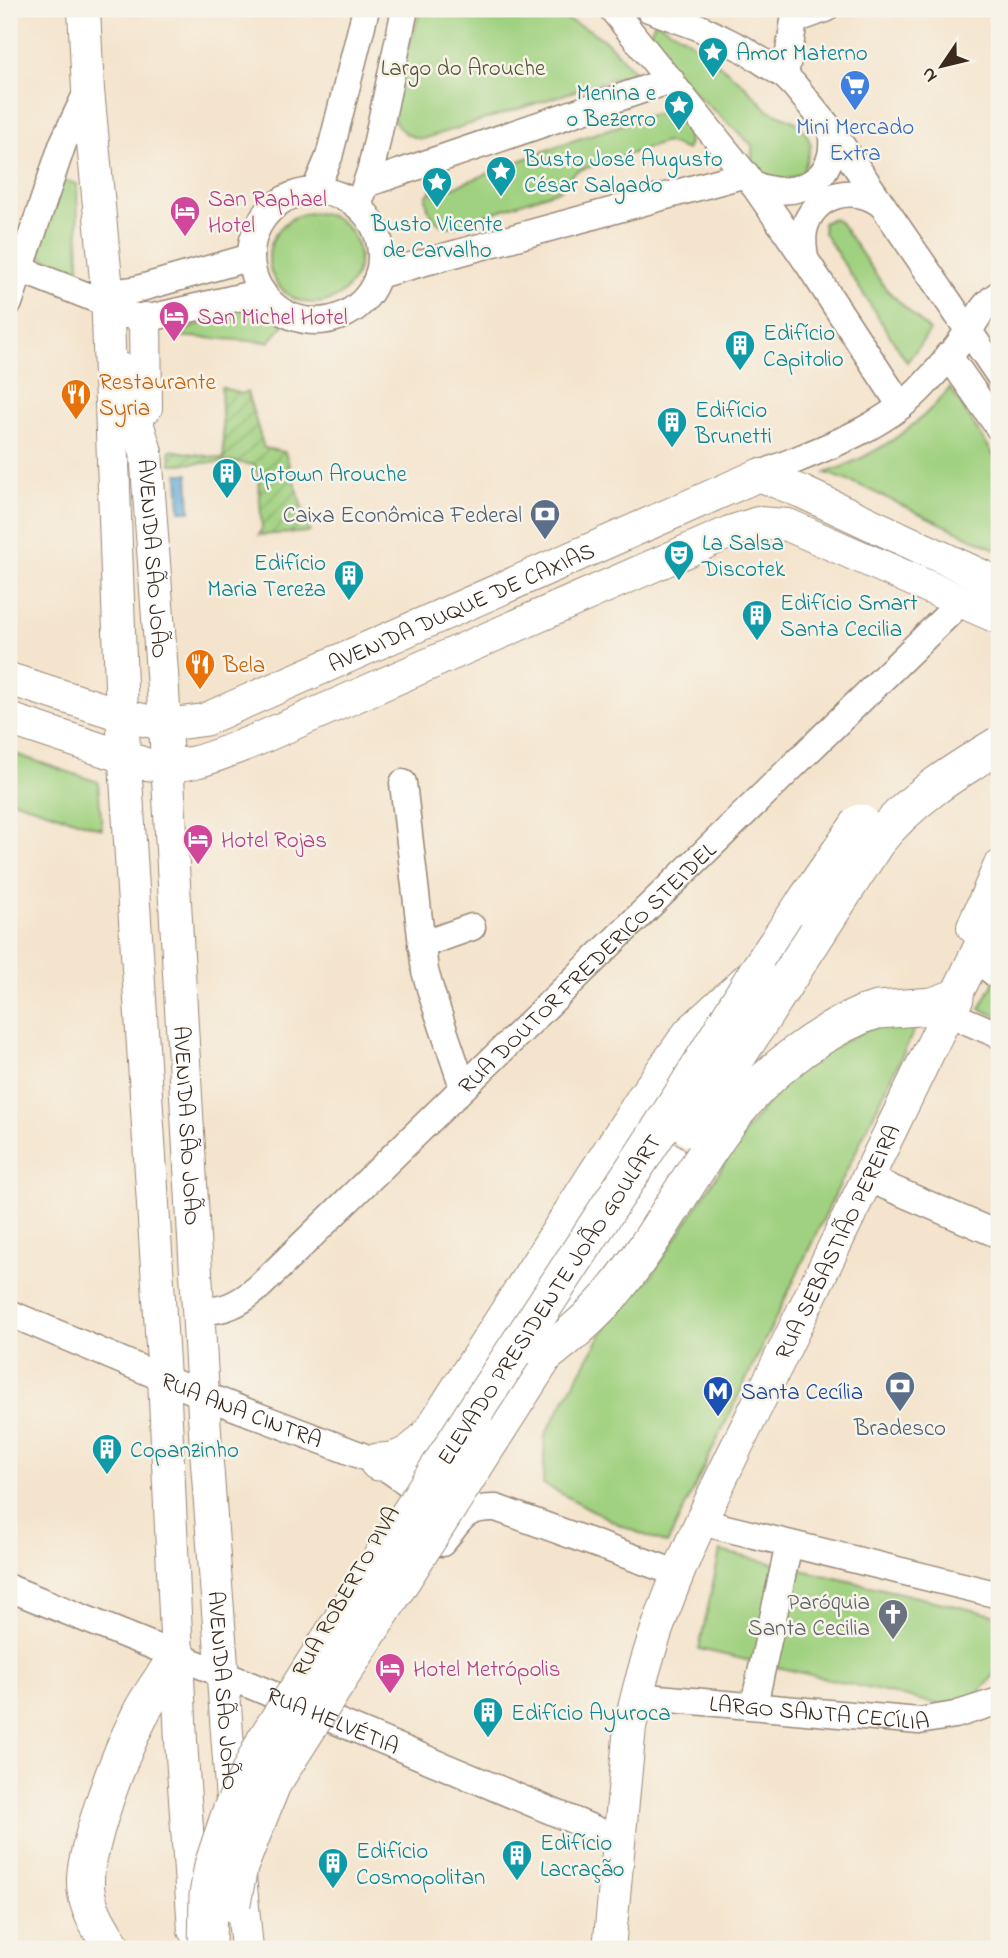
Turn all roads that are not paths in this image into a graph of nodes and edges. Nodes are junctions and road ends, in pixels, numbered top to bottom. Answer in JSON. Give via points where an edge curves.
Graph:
{"nodes":[{"id":1,"x":84,"y":9,"type":"edge"},
{"id":2,"x":366,"y":9,"type":"edge"},
{"id":3,"x":405,"y":9,"type":"edge"},
{"id":4,"x":612,"y":9,"type":"edge"},
{"id":5,"x":649,"y":9,"type":"edge"},
{"id":6,"x":825,"y":9,"type":"edge"},
{"id":7,"x":796,"y":15,"type":"edge"},
{"id":8,"x":785,"y":75,"type":"junction"},
{"id":9,"x":671,"y":80,"type":"junction"},
{"id":10,"x":88,"y":90,"type":"junction"},
{"id":11,"x":831,"y":130,"type":"junction"},
{"id":12,"x":749,"y":179,"type":"junction"},
{"id":13,"x":315,"y":190,"type":"junction"},
{"id":14,"x":362,"y":195,"type":"junction"},
{"id":15,"x":887,"y":210,"type":"junction"},
{"id":16,"x":251,"y":257,"type":"junction"},
{"id":17,"x":806,"y":259,"type":"junction"},
{"id":18,"x":15,"y":267,"type":"edge"},
{"id":19,"x":378,"y":275,"type":"junction"},
{"id":20,"x":262,"y":292,"type":"junction"},
{"id":21,"x":999,"y":293,"type":"edge"},
{"id":22,"x":108,"y":297,"type":"junction"},
{"id":23,"x":9,"y":303,"type":"edge"},
{"id":24,"x":145,"y":318,"type":"junction"},
{"id":25,"x":970,"y":330,"type":"junction"},
{"id":26,"x":948,"y":355,"type":"junction"},
{"id":27,"x":999,"y":375,"type":"edge"},
{"id":28,"x":901,"y":406,"type":"junction"},
{"id":29,"x":999,"y":428,"type":"edge"},
{"id":30,"x":146,"y":452,"type":"junction"},
{"id":31,"x":759,"y":475,"type":"junction"},
{"id":32,"x":758,"y":523,"type":"junction"},
{"id":33,"x":610,"y":540,"type":"junction"},
{"id":34,"x":668,"y":559,"type":"junction"},
{"id":35,"x":999,"y":584,"type":"edge"},
{"id":36,"x":962,"y":601,"type":"junction"},
{"id":37,"x":999,"y":618,"type":"edge"},
{"id":38,"x":9,"y":679,"type":"edge"},
{"id":39,"x":122,"y":715,"type":"junction"},
{"id":40,"x":999,"y":717,"type":"edge"},
{"id":41,"x":9,"y":719,"type":"edge"},
{"id":42,"x":165,"y":726,"type":"junction"},
{"id":43,"x":999,"y":745,"type":"edge"},
{"id":44,"x":125,"y":758,"type":"junction"},
{"id":45,"x":167,"y":767,"type":"junction"},
{"id":46,"x":403,"y":783,"type":"dead end"},
{"id":47,"x":999,"y":867,"type":"edge"},
{"id":48,"x":999,"y":907,"type":"edge"},
{"id":49,"x":472,"y":927,"type":"dead end"},
{"id":50,"x":421,"y":945,"type":"junction"},
{"id":51,"x":756,"y":974,"type":"junction"},
{"id":52,"x":972,"y":985,"type":"edge"},
{"id":53,"x":999,"y":1035,"type":"edge"},
{"id":54,"x":463,"y":1087,"type":"junction"},
{"id":55,"x":867,"y":1178,"type":"junction"},
{"id":56,"x":999,"y":1235,"type":"edge"},
{"id":57,"x":198,"y":1311,"type":"junction"},
{"id":58,"x":9,"y":1313,"type":"edge"},
{"id":59,"x":545,"y":1355,"type":"junction"},
{"id":60,"x":164,"y":1378,"type":"junction"},
{"id":61,"x":203,"y":1395,"type":"junction"},
{"id":62,"x":378,"y":1462,"type":"junction"},
{"id":63,"x":408,"y":1483,"type":"junction"},
{"id":64,"x":701,"y":1522,"type":"junction"},
{"id":65,"x":789,"y":1544,"type":"junction"},
{"id":66,"x":441,"y":1545,"type":"junction"},
{"id":67,"x":679,"y":1574,"type":"junction"},
{"id":68,"x":9,"y":1588,"type":"edge"},
{"id":69,"x":999,"y":1595,"type":"edge"},
{"id":70,"x":178,"y":1656,"type":"junction"},
{"id":71,"x":223,"y":1674,"type":"junction"},
{"id":72,"x":636,"y":1696,"type":"junction"},
{"id":73,"x":756,"y":1696,"type":"dead end"},
{"id":74,"x":282,"y":1698,"type":"junction"},
{"id":75,"x":999,"y":1701,"type":"edge"},
{"id":76,"x":330,"y":1718,"type":"junction"},
{"id":77,"x":618,"y":1839,"type":"junction"},
{"id":78,"x":113,"y":1949,"type":"edge"},
{"id":79,"x":195,"y":1949,"type":"edge"},
{"id":80,"x":207,"y":1949,"type":"edge"},
{"id":81,"x":230,"y":1949,"type":"edge"},
{"id":82,"x":248,"y":1949,"type":"edge"},
{"id":83,"x":608,"y":1949,"type":"edge"}],
"edges":[{"from":1,"to":10,"type":"main road","name":"AVENIDA SÃO JOÃO"},
{"from":2,"to":13,"type":"street","via":[[329,157]]},
{"from":3,"to":14,"type":"street"},
{"from":4,"to":9,"type":"street"},
{"from":5,"to":8,"type":"street","via":[[698,27]]},
{"from":6,"to":7,"type":"street"},
{"from":7,"to":8,"type":"street"},
{"from":8,"to":11,"type":"street"},
{"from":9,"to":12,"type":"street"},
{"from":9,"to":14,"type":"street"},
{"from":10,"to":18,"type":"street"},
{"from":10,"to":22,"type":"main road","name":"AVENIDA SÃO JOÃO"},
{"from":11,"to":12,"type":"street","via":[[827,165],[808,185],[780,192],[766,190]]},
{"from":11,"to":15,"type":"street"},
{"from":12,"to":17,"type":"street"},
{"from":12,"to":19,"type":"street"},
{"from":13,"to":14,"type":"street"},
{"from":13,"to":16,"type":"street","via":[[285,198],[269,210],[253,236]]},
{"from":14,"to":19,"type":"street","via":[[379,242]]},
{"from":15,"to":17,"type":"street","via":[[862,194],[828,198],[814,209],[806,225]]},
{"from":15,"to":25,"type":"street"},
{"from":16,"to":20,"type":"street"},
{"from":16,"to":22,"type":"street"},
{"from":17,"to":28,"type":"street"},
{"from":18,"to":22,"type":"street"},
{"from":18,"to":23,"type":"street"},
{"from":19,"to":20,"type":"street","via":[[358,305],[325,320],[289,315]]},
{"from":20,"to":24,"type":"street"},
{"from":21,"to":25,"type":"street","via":[[984,304]]},
{"from":22,"to":24,"type":"street","via":[[127,315]]},
{"from":22,"to":30,"type":"main road","name":"AVENIDA SÃO JOÃO","via":[[127,390]]},
{"from":22,"to":39,"type":"main road","name":"AVENIDA SÃO JOÃO"},
{"from":24,"to":30,"type":"main road"},
{"from":25,"to":26,"type":"street"},
{"from":25,"to":27,"type":"street"},
{"from":26,"to":28,"type":"street"},
{"from":26,"to":29,"type":"street"},
{"from":28,"to":31,"type":"street","name":"AVENIDA DUQUE DE CAXIAS","via":[[838,441]]},
{"from":30,"to":42,"type":"main road","name":"AVENIDA SÃO JOÃO"},
{"from":31,"to":32,"type":"main road"},
{"from":31,"to":33,"type":"main road","name":"AVENIDA DUQUE DE CAXIAS"},
{"from":31,"to":35,"type":"main road"},
{"from":32,"to":34,"type":"main road","name":"AVENIDA DUQUE DE CAXIAS"},
{"from":32,"to":36,"type":"main road","via":[[788,525]]},
{"from":33,"to":34,"type":"main road"},
{"from":33,"to":42,"type":"main road","name":"AVENIDA DUQUE DE CAXIAS","via":[[216,716]]},
{"from":34,"to":45,"type":"main road","name":"AVENIDA DUQUE DE CAXIAS","via":[[256,740],[203,761]]},
{"from":36,"to":37,"type":"main road"},
{"from":36,"to":54,"type":"street","name":"RUA DOUTOR FREDERICO STEIDEL"},
{"from":38,"to":39,"type":"main road","name":"AVENIDA DUQUE DE CAXIAS"},
{"from":39,"to":42,"type":"main road","name":"AVENIDA DUQUE DE CAXIAS"},
{"from":39,"to":44,"type":"main road","name":"AVENIDA SÃO JOÃO"},
{"from":40,"to":51,"type":"highway","name":"ELEVADO PRESIDENTE JOÃO GOULART","bridge":true,"via":[[927,761],[877,805],[849,838]]},
{"from":41,"to":44,"type":"main road","name":"AVENIDA DUQUE DE CAXIAS"},
{"from":42,"to":45,"type":"main road","name":"AVENIDA SÃO JOÃO"},
{"from":43,"to":59,"type":"highway","name":"ELEVADO PRESIDENTE JOÃO GOULART","bridge":true,"via":[[926,792],[876,842]]},
{"from":44,"to":45,"type":"main road","name":"AVENIDA DUQUE DE CAXIAS"},
{"from":44,"to":60,"type":"main road","name":"AVENIDA SÃO JOÃO"},
{"from":45,"to":57,"type":"main road","name":"AVENIDA SÃO JOÃO"},
{"from":46,"to":50,"type":"street"},
{"from":47,"to":52,"type":"main road","via":[[969,934]]},
{"from":48,"to":52,"type":"main road","name":"RUA SEBASTIÃO PEREIRA"},
{"from":49,"to":50,"type":"street"},
{"from":50,"to":54,"type":"street","via":[[432,995]]},
{"from":51,"to":62,"type":"highway","bridge":true,"via":[[691,1034],[646,1097],[421,1445],[398,1460]]},
{"from":51,"to":80,"type":"highway","name":"ELEVADO PRESIDENTE JOÃO GOULART","bridge":true,"via":[[265,1741],[231,1811],[213,1866]]},
{"from":52,"to":53,"type":"street"},
{"from":52,"to":55,"type":"main road","name":"RUA SEBASTIÃO PEREIRA"},
{"from":52,"to":59,"type":"highway","bridge":true,"via":[[933,1006],[864,1013],[829,1031],[765,1079],[719,1134],[609,1298]]},
{"from":54,"to":57,"type":"street","name":"RUA DOUTOR FREDERICO STEIDEL","via":[[246,1298],[225,1308]]},
{"from":55,"to":56,"type":"street"},
{"from":55,"to":64,"type":"main road","name":"RUA SEBASTIÃO PEREIRA"},
{"from":57,"to":61,"type":"main road","name":"AVENIDA SÃO JOÃO"},
{"from":58,"to":60,"type":"street","name":"RUA ANA CINTRA"},
{"from":59,"to":81,"type":"highway","name":"ELEVADO PRESIDENTE JOÃO GOULART","bridge":true,"via":[[272,1784],[239,1867]]},
{"from":60,"to":61,"type":"street","name":"RUA ANA CINTRA"},
{"from":60,"to":70,"type":"main road","name":"AVENIDA SÃO JOÃO"},
{"from":61,"to":62,"type":"street","name":"RUA ANA CINTRA"},
{"from":61,"to":71,"type":"main road","name":"AVENIDA SÃO JOÃO"},
{"from":62,"to":63,"type":"street","name":"RUA ANA CINTRA"},
{"from":63,"to":66,"type":"street","name":"RUA ANA CINTRA"},
{"from":63,"to":74,"type":"street","name":"RUA ROBERTO PIVA"},
{"from":64,"to":65,"type":"street"},
{"from":64,"to":67,"type":"main road","name":"RUA SEBASTIÃO PEREIRA"},
{"from":65,"to":69,"type":"street"},
{"from":65,"to":73,"type":"street"},
{"from":66,"to":67,"type":"street","via":[[468,1512],[496,1508]]},
{"from":66,"to":76,"type":"street","via":[[396,1606]]},
{"from":67,"to":72,"type":"main road","name":"RUA SEBASTIÃO PEREIRA"},
{"from":68,"to":70,"type":"street","name":"RUA HELVÉTIA"},
{"from":70,"to":71,"type":"street","name":"RUA HELVÉTIA"},
{"from":70,"to":78,"type":"highway","via":[[144,1708],[111,1779],[86,1874],[87,1896]]},
{"from":70,"to":79,"type":"main road","name":"AVENIDA SÃO JOÃO"},
{"from":71,"to":74,"type":"street","name":"RUA HELVÉTIA"},
{"from":71,"to":82,"type":"main road","name":"AVENIDA SÃO JOÃO"},
{"from":72,"to":75,"type":"street","name":"LARGO SANTA CECÍLIA","via":[[919,1721]]},
{"from":72,"to":77,"type":"main road","name":"RUA SEBASTIÃO PEREIRA"},
{"from":74,"to":76,"type":"street","name":"RUA HELVÉTIA"},
{"from":76,"to":77,"type":"street","name":"RUA HELVÉTIA"},
{"from":76,"to":82,"type":"main road","via":[[272,1813],[255,1868],[253,1932]]},
{"from":77,"to":83,"type":"main road","name":"RUA SEBASTIÃO PEREIRA"}]}
